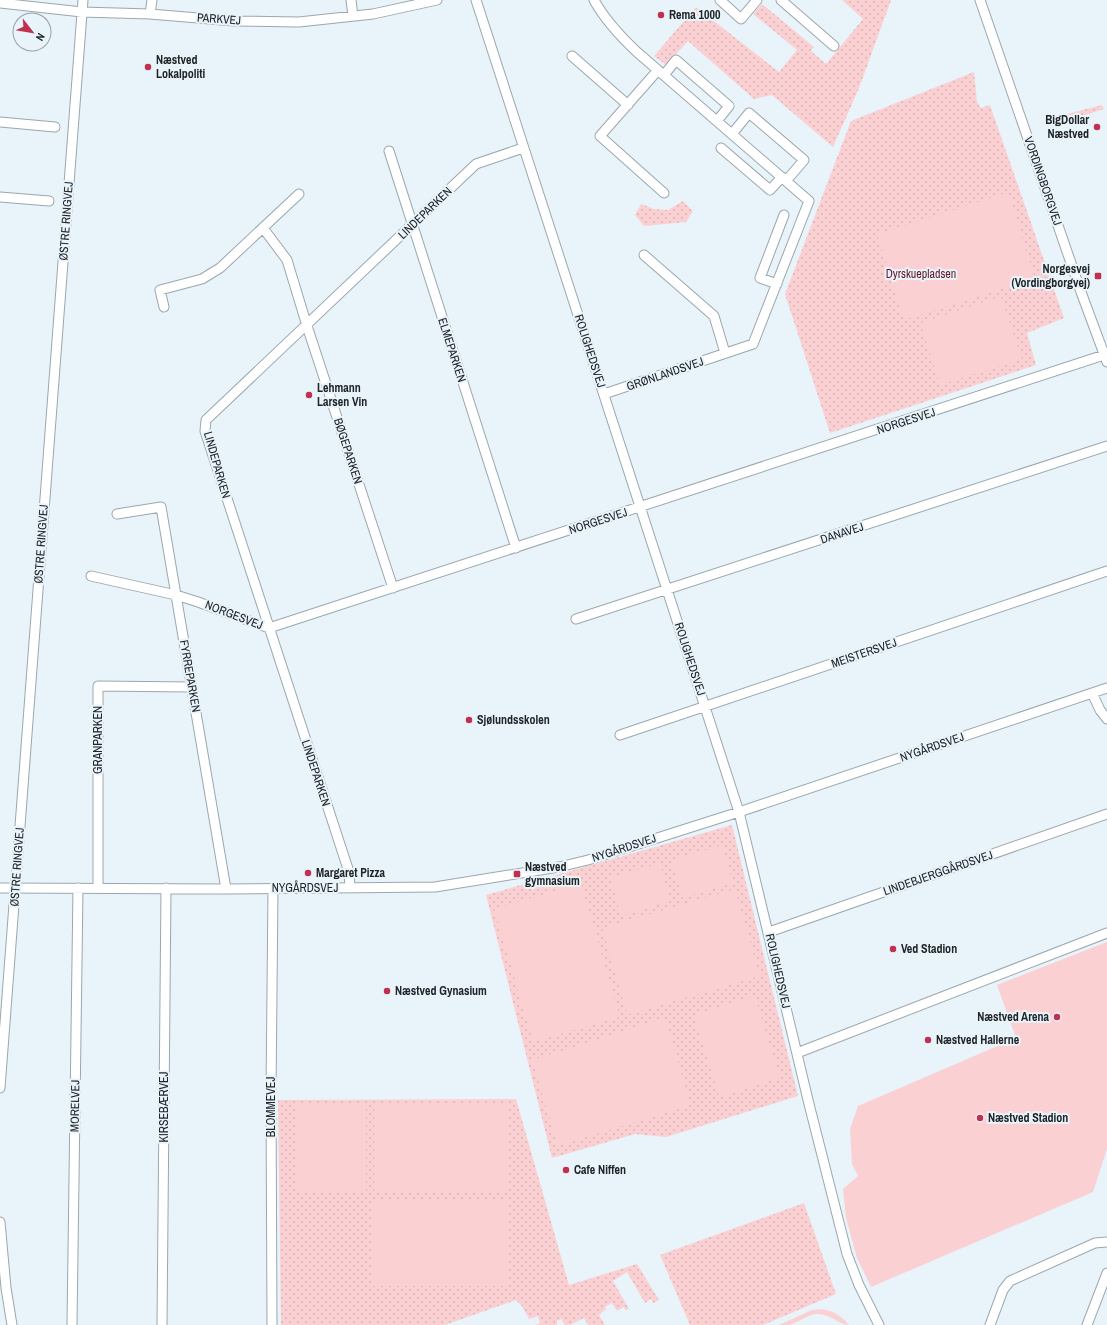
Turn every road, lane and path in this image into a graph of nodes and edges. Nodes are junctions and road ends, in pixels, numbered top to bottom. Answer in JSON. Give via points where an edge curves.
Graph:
{"nodes":[{"id":1,"x":1,"y":0,"type":"edge"},
{"id":2,"x":83,"y":0,"type":"edge"},
{"id":3,"x":152,"y":0,"type":"edge"},
{"id":4,"x":351,"y":0,"type":"edge"},
{"id":5,"x":437,"y":0,"type":"edge"},
{"id":6,"x":476,"y":0,"type":"edge"},
{"id":7,"x":594,"y":0,"type":"edge"},
{"id":8,"x":720,"y":0,"type":"edge"},
{"id":9,"x":757,"y":0,"type":"edge"},
{"id":10,"x":781,"y":0,"type":"edge"},
{"id":11,"x":980,"y":0,"type":"edge"},
{"id":12,"x":0,"y":3,"type":"edge"},
{"id":13,"x":0,"y":10,"type":"edge"},
{"id":14,"x":82,"y":12,"type":"junction"},
{"id":15,"x":150,"y":14,"type":"junction"},
{"id":16,"x":353,"y":16,"type":"junction"},
{"id":17,"x":834,"y":46,"type":"dead end"},
{"id":18,"x":572,"y":56,"type":"dead end"},
{"id":19,"x":661,"y":72,"type":"junction"},
{"id":20,"x":628,"y":105,"type":"junction"},
{"id":21,"x":717,"y":121,"type":"junction"},
{"id":22,"x":0,"y":122,"type":"edge"},
{"id":23,"x":55,"y":127,"type":"dead end"},
{"id":24,"x":732,"y":134,"type":"junction"},
{"id":25,"x":523,"y":148,"type":"junction"},
{"id":26,"x":721,"y":148,"type":"dead end"},
{"id":27,"x":389,"y":151,"type":"dead end"},
{"id":28,"x":784,"y":179,"type":"junction"},
{"id":29,"x":664,"y":193,"type":"dead end"},
{"id":30,"x":299,"y":194,"type":"dead end"},
{"id":31,"x":0,"y":197,"type":"edge"},
{"id":32,"x":49,"y":201,"type":"dead end"},
{"id":33,"x":784,"y":215,"type":"dead end"},
{"id":34,"x":412,"y":225,"type":"junction"},
{"id":35,"x":263,"y":228,"type":"junction"},
{"id":36,"x":644,"y":255,"type":"dead end"},
{"id":37,"x":777,"y":284,"type":"junction"},
{"id":38,"x":164,"y":307,"type":"dead end"},
{"id":39,"x":307,"y":326,"type":"junction"},
{"id":40,"x":725,"y":353,"type":"junction"},
{"id":41,"x":1106,"y":357,"type":"edge"},
{"id":42,"x":604,"y":394,"type":"junction"},
{"id":43,"x":1107,"y":446,"type":"edge"},
{"id":44,"x":641,"y":507,"type":"junction"},
{"id":45,"x":117,"y":514,"type":"dead end"},
{"id":46,"x":516,"y":548,"type":"junction"},
{"id":47,"x":1107,"y":571,"type":"edge"},
{"id":48,"x":91,"y":576,"type":"dead end"},
{"id":49,"x":393,"y":588,"type":"junction"},
{"id":50,"x":668,"y":590,"type":"junction"},
{"id":51,"x":176,"y":595,"type":"junction"},
{"id":52,"x":576,"y":619,"type":"dead end"},
{"id":53,"x":269,"y":628,"type":"junction"},
{"id":54,"x":192,"y":687,"type":"junction"},
{"id":55,"x":1107,"y":688,"type":"edge"},
{"id":56,"x":1092,"y":693,"type":"junction"},
{"id":57,"x":705,"y":706,"type":"junction"},
{"id":58,"x":1107,"y":720,"type":"edge"},
{"id":59,"x":620,"y":735,"type":"dead end"},
{"id":60,"x":739,"y":812,"type":"junction"},
{"id":61,"x":1107,"y":814,"type":"edge"},
{"id":62,"x":0,"y":888,"type":"edge"},
{"id":63,"x":15,"y":888,"type":"junction"},
{"id":64,"x":78,"y":888,"type":"junction"},
{"id":65,"x":98,"y":888,"type":"junction"},
{"id":66,"x":166,"y":888,"type":"junction"},
{"id":67,"x":226,"y":888,"type":"junction"},
{"id":68,"x":273,"y":888,"type":"junction"},
{"id":69,"x":350,"y":888,"type":"junction"},
{"id":70,"x":769,"y":932,"type":"junction"},
{"id":71,"x":1107,"y":933,"type":"edge"},
{"id":72,"x":797,"y":1053,"type":"junction"},
{"id":73,"x":0,"y":1088,"type":"edge"},
{"id":74,"x":0,"y":1222,"type":"edge"},
{"id":75,"x":1107,"y":1242,"type":"edge"},
{"id":76,"x":1107,"y":1273,"type":"edge"},
{"id":77,"x":12,"y":1325,"type":"edge"},
{"id":78,"x":72,"y":1325,"type":"edge"},
{"id":79,"x":162,"y":1325,"type":"edge"},
{"id":80,"x":272,"y":1325,"type":"edge"},
{"id":81,"x":879,"y":1325,"type":"edge"},
{"id":82,"x":990,"y":1325,"type":"edge"},
{"id":83,"x":1087,"y":1325,"type":"edge"}],
"edges":[{"from":1,"to":12,"type":"street"},
{"from":2,"to":14,"type":"street","name":"ØSTRE RINGVEJ"},
{"from":3,"to":15,"type":"street"},
{"from":4,"to":16,"type":"street"},
{"from":5,"to":16,"type":"street","name":"PARKVEJ"},
{"from":6,"to":25,"type":"street","name":"ROLIGHEDSVEJ"},
{"from":7,"to":19,"type":"street","name":"GRØNLANDSVEJ","via":[[619,35]]},
{"from":8,"to":9,"type":"street","via":[[741,19]]},
{"from":10,"to":17,"type":"street"},
{"from":11,"to":41,"type":"street","name":"VORDINGBORGVEJ"},
{"from":12,"to":13,"type":"street"},
{"from":12,"to":14,"type":"street","name":"PARKVEJ"},
{"from":14,"to":15,"type":"street","name":"PARKVEJ"},
{"from":14,"to":63,"type":"street","name":"ØSTRE RINGVEJ"},
{"from":15,"to":16,"type":"street","name":"PARKVEJ","via":[[234,21],[299,22]]},
{"from":18,"to":20,"type":"street"},
{"from":19,"to":20,"type":"street"},
{"from":19,"to":21,"type":"street","name":"GRØNLANDSVEJ"},
{"from":19,"to":21,"type":"street","via":[[676,60],[729,106]]},
{"from":20,"to":29,"type":"street","via":[[600,136]]},
{"from":21,"to":24,"type":"street","name":"GRØNLANDSVEJ"},
{"from":22,"to":23,"type":"street"},
{"from":24,"to":28,"type":"street","name":"GRØNLANDSVEJ"},
{"from":24,"to":28,"type":"street","via":[[750,113],[804,160]]},
{"from":25,"to":34,"type":"street","name":"LINDEPARKEN","via":[[476,164]]},
{"from":25,"to":42,"type":"street","name":"ROLIGHEDSVEJ"},
{"from":26,"to":28,"type":"street","via":[[770,190]]},
{"from":27,"to":34,"type":"street","name":"ELMEPARKEN"},
{"from":28,"to":37,"type":"street","name":"GRØNLANDSVEJ","via":[[809,201]]},
{"from":30,"to":35,"type":"street"},
{"from":31,"to":32,"type":"street"},
{"from":33,"to":37,"type":"street","via":[[760,278]]},
{"from":34,"to":39,"type":"street","name":"LINDEPARKEN"},
{"from":34,"to":46,"type":"street","name":"ELMEPARKEN"},
{"from":35,"to":38,"type":"street","via":[[220,268],[202,279],[160,290]]},
{"from":35,"to":39,"type":"street","name":"BØGEPARKEN","via":[[288,260]]},
{"from":36,"to":40,"type":"street","via":[[714,316]]},
{"from":37,"to":40,"type":"street","name":"GRØNLANDSVEJ","via":[[753,344]]},
{"from":39,"to":49,"type":"street","name":"BØGEPARKEN"},
{"from":39,"to":53,"type":"street","name":"LINDEPARKEN","via":[[206,420],[205,431]]},
{"from":40,"to":42,"type":"street","name":"GRØNLANDSVEJ"},
{"from":41,"to":44,"type":"street","name":"NORGESVEJ"},
{"from":42,"to":44,"type":"street","name":"ROLIGHEDSVEJ"},
{"from":43,"to":50,"type":"street","name":"DANAVEJ"},
{"from":44,"to":46,"type":"street","name":"NORGESVEJ"},
{"from":44,"to":50,"type":"street","name":"ROLIGHEDSVEJ"},
{"from":45,"to":51,"type":"street","name":"FYRREPARKEN","via":[[161,507]]},
{"from":46,"to":49,"type":"street","name":"NORGESVEJ"},
{"from":47,"to":57,"type":"street","name":"MEISTERSVEJ"},
{"from":48,"to":51,"type":"street","name":"NORGESVEJ"},
{"from":49,"to":53,"type":"street","name":"NORGESVEJ"},
{"from":50,"to":52,"type":"street","name":"DANAVEJ"},
{"from":50,"to":57,"type":"street","name":"ROLIGHEDSVEJ"},
{"from":51,"to":53,"type":"street","name":"NORGESVEJ"},
{"from":51,"to":54,"type":"street","name":"FYRREPARKEN"},
{"from":53,"to":69,"type":"street","name":"LINDEPARKEN","via":[[349,872]]},
{"from":54,"to":65,"type":"street","name":"GRANPARKEN","via":[[98,686]]},
{"from":54,"to":67,"type":"street","name":"FYRREPARKEN"},
{"from":55,"to":56,"type":"street","name":"NYGÅRDSVEJ"},
{"from":56,"to":58,"type":"street"},
{"from":56,"to":60,"type":"street","name":"NYGÅRDSVEJ"},
{"from":57,"to":59,"type":"street","name":"MEISTERSVEJ"},
{"from":57,"to":60,"type":"street","name":"ROLIGHEDSVEJ"},
{"from":60,"to":69,"type":"street","name":"NYGÅRDSVEJ","via":[[559,867],[435,887]]},
{"from":60,"to":70,"type":"street","name":"ROLIGHEDSVEJ"},
{"from":61,"to":70,"type":"street","name":"LINDEBJERGGÅRDSVEJ"},
{"from":62,"to":63,"type":"street","name":"NYGÅRDSVEJ"},
{"from":63,"to":64,"type":"street","name":"NYGÅRDSVEJ"},
{"from":63,"to":73,"type":"street","name":"ØSTRE RINGVEJ"},
{"from":64,"to":65,"type":"street","name":"NYGÅRDSVEJ"},
{"from":64,"to":78,"type":"street","name":"MORELVEJ"},
{"from":65,"to":66,"type":"street","name":"NYGÅRDSVEJ"},
{"from":66,"to":67,"type":"street","name":"NYGÅRDSVEJ"},
{"from":66,"to":79,"type":"street","name":"KIRSEBÆRVEJ"},
{"from":67,"to":68,"type":"street","name":"NYGÅRDSVEJ"},
{"from":68,"to":69,"type":"street","name":"NYGÅRDSVEJ"},
{"from":68,"to":80,"type":"street","name":"BLOMMEVEJ"},
{"from":70,"to":72,"type":"street","name":"ROLIGHEDSVEJ"},
{"from":71,"to":72,"type":"street"},
{"from":72,"to":81,"type":"street","name":"ROLIGHEDSVEJ","via":[[847,1254],[858,1285]]},
{"from":74,"to":77,"type":"street"},
{"from":75,"to":82,"type":"street","via":[[1095,1243],[1010,1281],[1003,1290]]},
{"from":76,"to":83,"type":"street"}]}
